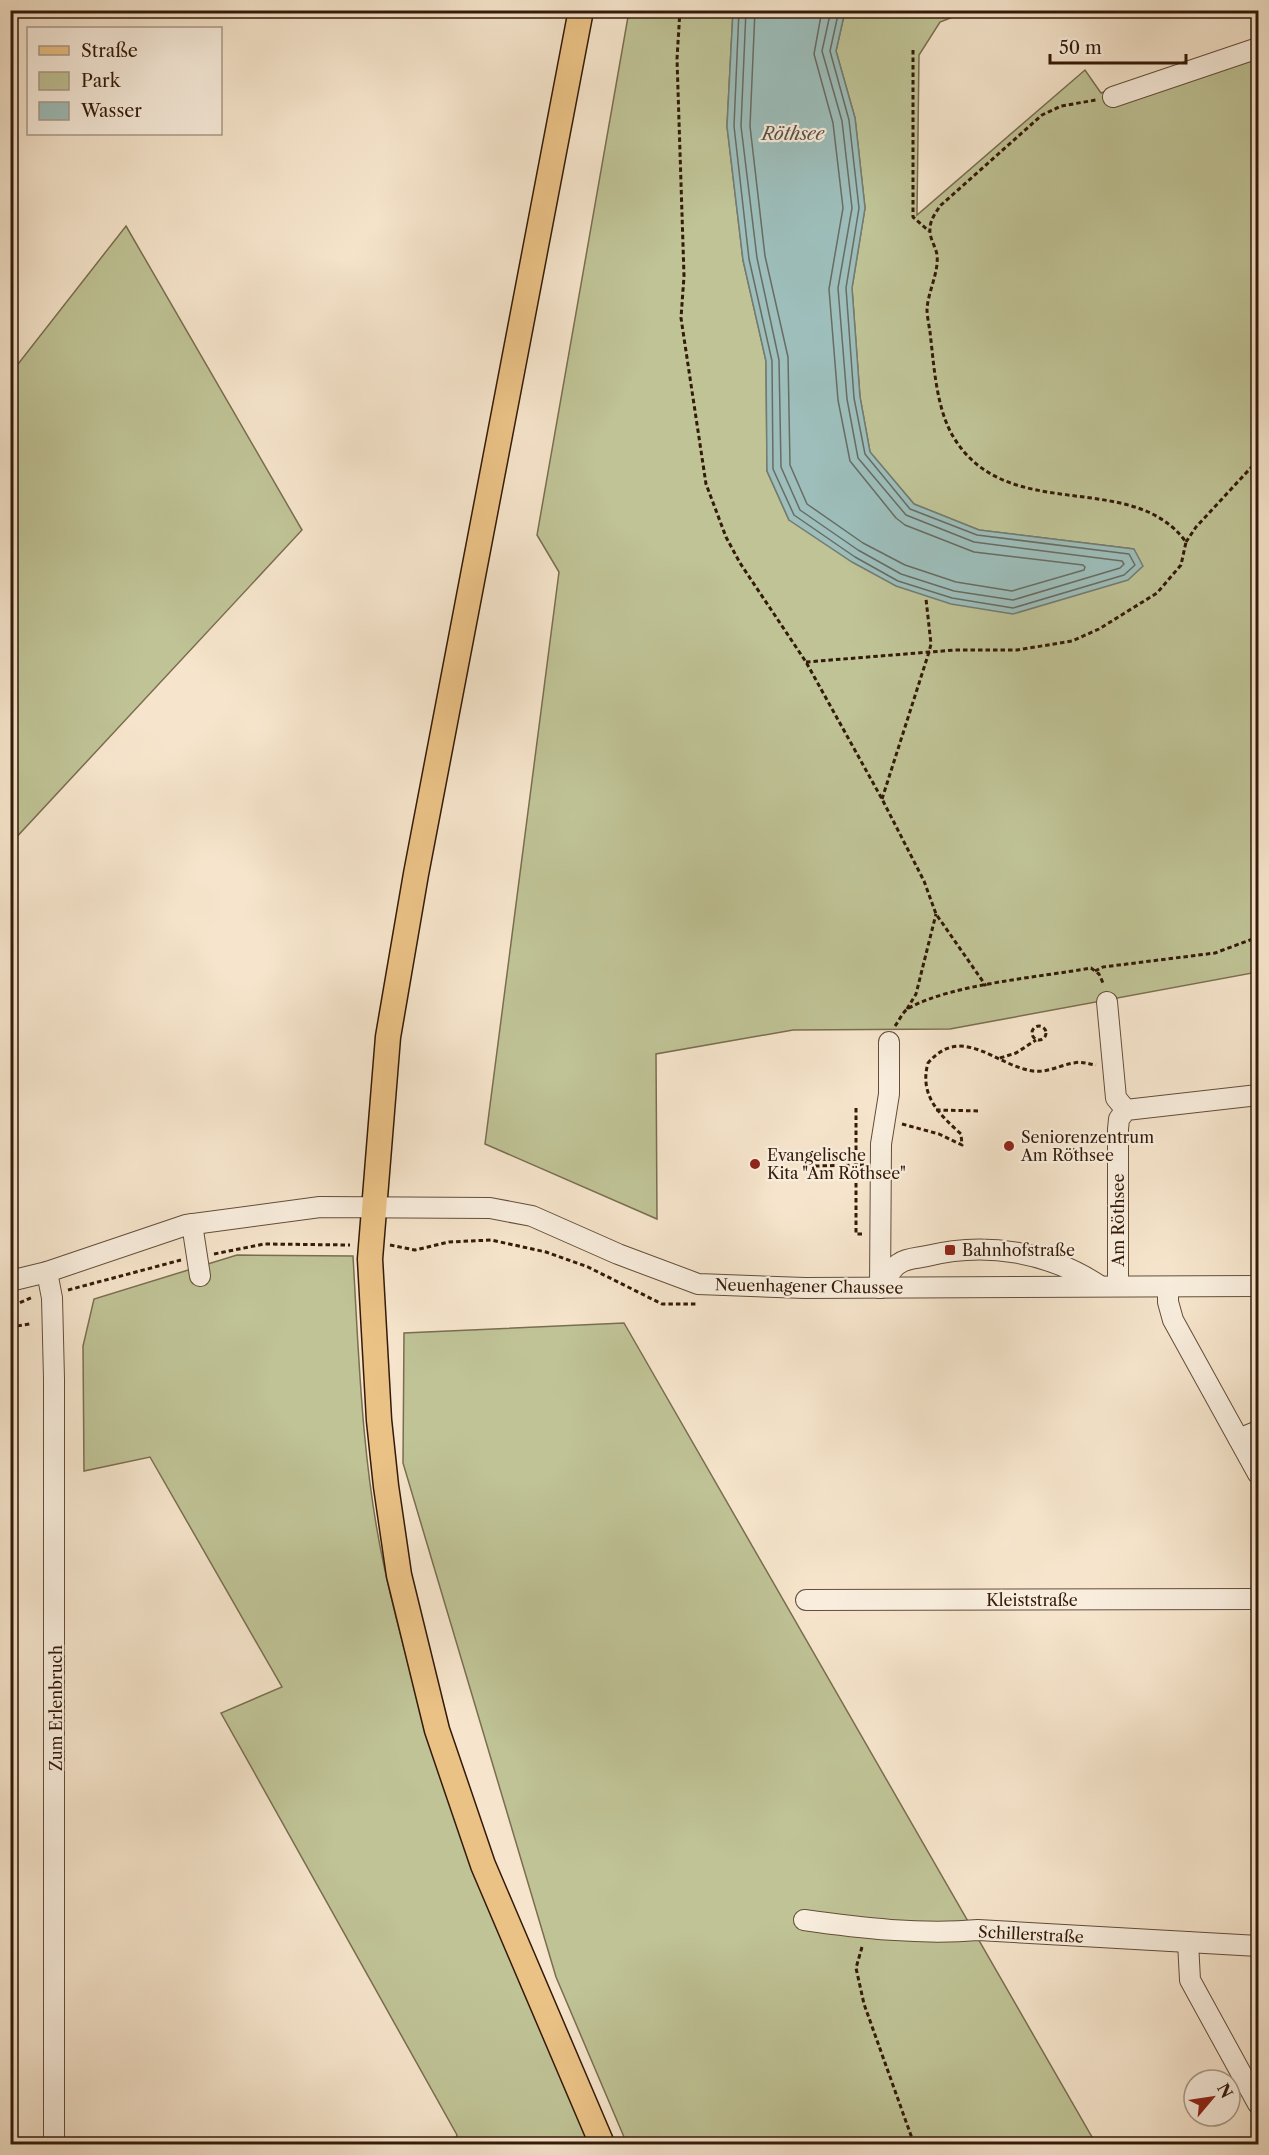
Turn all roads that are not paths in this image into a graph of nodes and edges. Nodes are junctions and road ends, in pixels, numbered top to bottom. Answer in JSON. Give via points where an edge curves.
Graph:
{"nodes":[{"id":1,"x":581,"y":10,"type":"edge"},
{"id":2,"x":1258,"y":48,"type":"edge"},
{"id":3,"x":1113,"y":97,"type":"road end"},
{"id":4,"x":1107,"y":1002,"type":"road end"},
{"id":5,"x":889,"y":1042,"type":"road end"},
{"id":6,"x":1258,"y":1095,"type":"edge"},
{"id":7,"x":1126,"y":1110,"type":"junction"},
{"id":8,"x":375,"y":1207,"type":"junction"},
{"id":9,"x":192,"y":1224,"type":"junction"},
{"id":10,"x":47,"y":1272,"type":"junction"},
{"id":11,"x":200,"y":1276,"type":"dead end"},
{"id":12,"x":10,"y":1281,"type":"edge"},
{"id":13,"x":1109,"y":1286,"type":"junction"},
{"id":14,"x":1258,"y":1287,"type":"edge"},
{"id":15,"x":880,"y":1288,"type":"junction"},
{"id":16,"x":1168,"y":1288,"type":"junction"},
{"id":17,"x":1258,"y":1431,"type":"edge"},
{"id":18,"x":1239,"y":1439,"type":"junction"},
{"id":19,"x":1258,"y":1474,"type":"edge"},
{"id":20,"x":1258,"y":1599,"type":"edge"},
{"id":21,"x":806,"y":1600,"type":"dead end"},
{"id":22,"x":804,"y":1920,"type":"dead end"},
{"id":23,"x":1188,"y":1942,"type":"junction"},
{"id":24,"x":1258,"y":1946,"type":"edge"},
{"id":25,"x":1258,"y":2104,"type":"edge"},
{"id":26,"x":54,"y":2145,"type":"edge"},
{"id":27,"x":602,"y":2145,"type":"edge"}],
"edges":[{"from":1,"to":8,"type":"main road","via":[[390,1025]]},
{"from":2,"to":3,"type":"street"},
{"from":4,"to":7,"type":"street","via":[[1116,1098]]},
{"from":5,"to":15,"type":"street","via":[[889,1094],[881,1165]]},
{"from":6,"to":7,"type":"street"},
{"from":7,"to":13,"type":"street","name":"Am Röthsee","via":[[1118,1129]]},
{"from":8,"to":9,"type":"street","name":"Neuenhagener Chaussee","via":[[320,1207]]},
{"from":8,"to":15,"type":"street","name":"Neuenhagener Chaussee","via":[[490,1208],[532,1216],[698,1284]]},
{"from":8,"to":27,"type":"main road","via":[[371,1245],[379,1420],[399,1575],[435,1719],[483,1865]]},
{"from":9,"to":10,"type":"street","name":"Neuenhagener Chaussee"},
{"from":9,"to":11,"type":"street"},
{"from":10,"to":12,"type":"street","name":"Neuenhagener Chaussee"},
{"from":10,"to":26,"type":"street","name":"Zum Erlenbruch","via":[[54,1379]]},
{"from":13,"to":15,"type":"street","name":"Neuenhagener Chaussee"},
{"from":13,"to":15,"type":"street","via":[[1010,1250],[950,1250],[899,1263]]},
{"from":13,"to":16,"type":"street","name":"Neuenhagener Chaussee"},
{"from":14,"to":16,"type":"street","name":"Neuenhagener Chaussee"},
{"from":16,"to":18,"type":"street","via":[[1173,1320]]},
{"from":17,"to":18,"type":"street"},
{"from":18,"to":19,"type":"street"},
{"from":20,"to":21,"type":"street","name":"Kleiststraße"},
{"from":22,"to":23,"type":"street","name":"Schillerstraße","via":[[867,1928]]},
{"from":23,"to":24,"type":"street","name":"Schillerstraße"},
{"from":23,"to":25,"type":"street","via":[[1190,1980]]}]}
